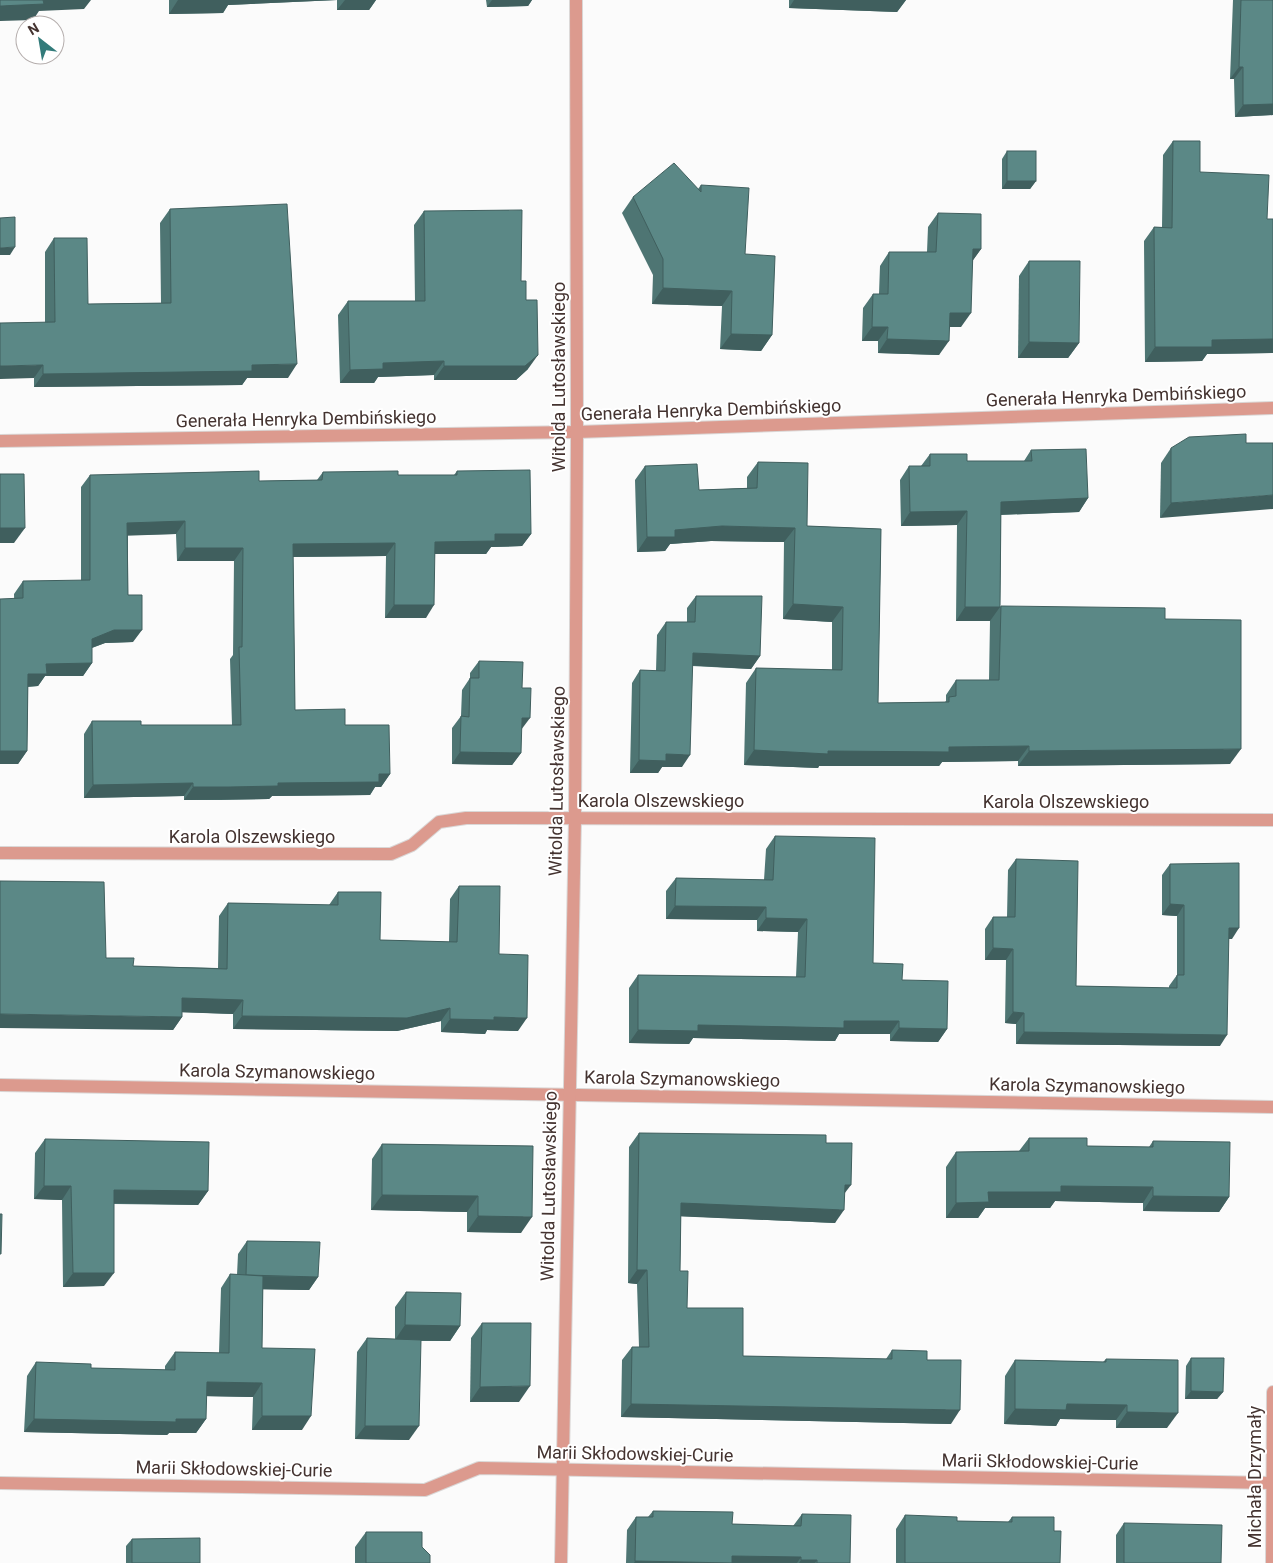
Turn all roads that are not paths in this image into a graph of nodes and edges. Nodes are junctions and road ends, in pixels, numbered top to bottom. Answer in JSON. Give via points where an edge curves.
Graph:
{"nodes":[{"id":1,"x":576,"y":0,"type":"edge"},
{"id":2,"x":1273,"y":408,"type":"edge"},
{"id":3,"x":577,"y":432,"type":"junction"},
{"id":4,"x":0,"y":441,"type":"edge"},
{"id":5,"x":575,"y":819,"type":"junction"},
{"id":6,"x":1273,"y":820,"type":"edge"},
{"id":7,"x":0,"y":853,"type":"edge"},
{"id":8,"x":0,"y":1084,"type":"edge"},
{"id":9,"x":568,"y":1094,"type":"junction"},
{"id":10,"x":1273,"y":1107,"type":"edge"},
{"id":11,"x":1273,"y":1392,"type":"edge"},
{"id":12,"x":561,"y":1470,"type":"junction"},
{"id":13,"x":0,"y":1483,"type":"edge"},
{"id":14,"x":1273,"y":1483,"type":"edge"},
{"id":15,"x":561,"y":1563,"type":"edge"},
{"id":16,"x":1272,"y":1563,"type":"edge"}],
"edges":[{"from":1,"to":3,"type":"street","name":"Witolda Lutosławskiego"},
{"from":2,"to":3,"type":"street","name":"Generała Henryka Dembińskiego"},
{"from":3,"to":4,"type":"street","name":"Generała Henryka Dembińskiego"},
{"from":3,"to":5,"type":"street","name":"Witolda Lutosławskiego"},
{"from":5,"to":6,"type":"street","name":"Karola Olszewskiego"},
{"from":5,"to":7,"type":"street","name":"Karola Olszewskiego","via":[[466,818],[439,822],[412,845],[391,854]]},
{"from":5,"to":9,"type":"street","name":"Witolda Lutosławskiego"},
{"from":8,"to":9,"type":"street","name":"Karola Szymanowskiego"},
{"from":9,"to":10,"type":"street","name":"Karola Szymanowskiego"},
{"from":9,"to":12,"type":"street","name":"Witolda Lutosławskiego"},
{"from":11,"to":14,"type":"street","name":"Michała Drzymały"},
{"from":12,"to":13,"type":"street","name":"Marii Skłodowskiej-Curie","via":[[479,1468],[425,1490]]},
{"from":12,"to":14,"type":"street","name":"Marii Skłodowskiej-Curie"},
{"from":12,"to":15,"type":"street","name":"Witolda Lutosławskiego"},
{"from":14,"to":16,"type":"street","name":"Michała Drzymały"}]}
